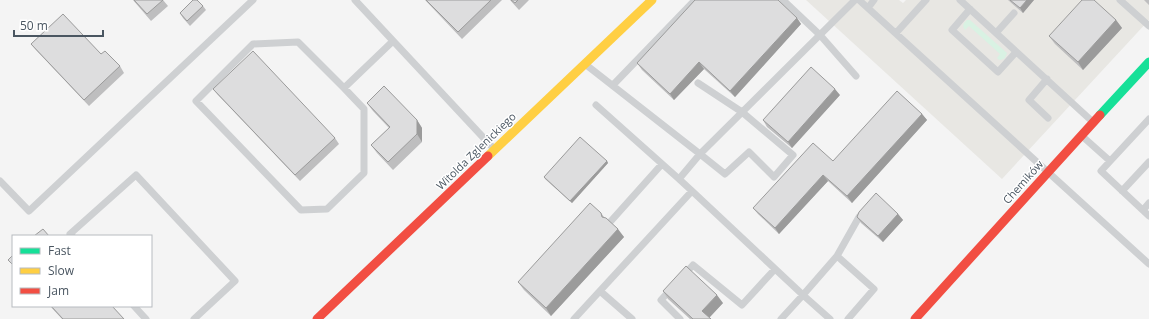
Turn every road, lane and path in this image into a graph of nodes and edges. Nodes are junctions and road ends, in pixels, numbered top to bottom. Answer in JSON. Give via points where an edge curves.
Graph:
{"nodes":[{"id":1,"x":252,"y":0,"type":"edge"},
{"id":2,"x":355,"y":0,"type":"edge"},
{"id":3,"x":652,"y":0,"type":"edge"},
{"id":4,"x":695,"y":0,"type":"edge"},
{"id":5,"x":783,"y":0,"type":"edge"},
{"id":6,"x":855,"y":0,"type":"edge"},
{"id":7,"x":859,"y":0,"type":"edge"},
{"id":8,"x":874,"y":0,"type":"edge"},
{"id":9,"x":926,"y":0,"type":"edge"},
{"id":10,"x":960,"y":0,"type":"edge"},
{"id":11,"x":1120,"y":0,"type":"edge"},
{"id":12,"x":868,"y":8,"type":"junction"},
{"id":13,"x":970,"y":9,"type":"junction"},
{"id":14,"x":1014,"y":13,"type":"dead end"},
{"id":15,"x":1149,"y":26,"type":"edge"},
{"id":16,"x":896,"y":33,"type":"junction"},
{"id":17,"x":996,"y":33,"type":"junction"},
{"id":18,"x":820,"y":35,"type":"junction"},
{"id":19,"x":393,"y":41,"type":"junction"},
{"id":20,"x":1016,"y":52,"type":"junction"},
{"id":21,"x":1149,"y":62,"type":"edge"},
{"id":22,"x":585,"y":64,"type":"junction"},
{"id":23,"x":856,"y":76,"type":"dead end"},
{"id":24,"x":1047,"y":79,"type":"junction"},
{"id":25,"x":698,"y":83,"type":"dead end"},
{"id":26,"x":613,"y":85,"type":"junction"},
{"id":27,"x":344,"y":88,"type":"junction"},
{"id":28,"x":596,"y":105,"type":"dead end"},
{"id":29,"x":742,"y":112,"type":"junction"},
{"id":30,"x":1048,"y":118,"type":"dead end"},
{"id":31,"x":1149,"y":119,"type":"edge"},
{"id":32,"x":1094,"y":123,"type":"junction"},
{"id":33,"x":1082,"y":136,"type":"junction"},
{"id":34,"x":494,"y":150,"type":"junction"},
{"id":35,"x":700,"y":154,"type":"junction"},
{"id":36,"x":1110,"y":162,"type":"junction"},
{"id":37,"x":1149,"y":162,"type":"edge"},
{"id":38,"x":662,"y":164,"type":"junction"},
{"id":39,"x":1048,"y":173,"type":"junction"},
{"id":40,"x":679,"y":179,"type":"junction"},
{"id":41,"x":0,"y":181,"type":"edge"},
{"id":42,"x":692,"y":191,"type":"junction"},
{"id":43,"x":1122,"y":191,"type":"junction"},
{"id":44,"x":1149,"y":203,"type":"edge"},
{"id":45,"x":1143,"y":210,"type":"junction"},
{"id":46,"x":1149,"y":216,"type":"edge"},
{"id":47,"x":859,"y":217,"type":"edge"},
{"id":48,"x":611,"y":221,"type":"edge"},
{"id":49,"x":71,"y":235,"type":"edge"},
{"id":50,"x":837,"y":256,"type":"junction"},
{"id":51,"x":1149,"y":264,"type":"edge"},
{"id":52,"x":775,"y":269,"type":"junction"},
{"id":53,"x":600,"y":291,"type":"junction"},
{"id":54,"x":803,"y":295,"type":"junction"},
{"id":55,"x":135,"y":307,"type":"edge"},
{"id":56,"x":785,"y":318,"type":"edge"},
{"id":57,"x":146,"y":319,"type":"edge"},
{"id":58,"x":194,"y":319,"type":"edge"},
{"id":59,"x":317,"y":319,"type":"edge"},
{"id":60,"x":574,"y":319,"type":"edge"},
{"id":61,"x":632,"y":319,"type":"edge"},
{"id":62,"x":680,"y":319,"type":"edge"},
{"id":63,"x":830,"y":319,"type":"edge"},
{"id":64,"x":848,"y":319,"type":"edge"},
{"id":65,"x":916,"y":319,"type":"edge"}],
"edges":[{"from":1,"to":41,"type":"lane","via":[[29,211]]},
{"from":2,"to":19,"type":"lane"},
{"from":3,"to":22,"type":"street","name":"Witolda Zglenickiego"},
{"from":4,"to":26,"type":"lane"},
{"from":5,"to":18,"type":"lane"},
{"from":6,"to":18,"type":"lane"},
{"from":7,"to":12,"type":"lane"},
{"from":8,"to":12,"type":"lane"},
{"from":9,"to":16,"type":"lane"},
{"from":10,"to":13,"type":"lane"},
{"from":11,"to":15,"type":"lane"},
{"from":12,"to":16,"type":"lane"},
{"from":13,"to":17,"type":"lane"},
{"from":13,"to":20,"type":"lane","via":[[952,30],[998,72]]},
{"from":14,"to":17,"type":"lane"},
{"from":16,"to":39,"type":"lane"},
{"from":17,"to":20,"type":"lane"},
{"from":18,"to":23,"type":"lane"},
{"from":18,"to":29,"type":"lane"},
{"from":19,"to":27,"type":"lane"},
{"from":19,"to":34,"type":"lane"},
{"from":20,"to":24,"type":"lane"},
{"from":21,"to":32,"type":"street","name":"Chemików"},
{"from":22,"to":26,"type":"lane"},
{"from":22,"to":34,"type":"street","name":"Witolda Zglenickiego"},
{"from":24,"to":30,"type":"lane","via":[[1029,100]]},
{"from":24,"to":32,"type":"lane"},
{"from":25,"to":29,"type":"lane"},
{"from":26,"to":35,"type":"lane"},
{"from":27,"to":27,"type":"lane","via":[[364,109],[364,173],[327,209],[301,210],[196,101],[253,44],[298,42]]},
{"from":28,"to":38,"type":"lane"},
{"from":29,"to":35,"type":"lane"},
{"from":29,"to":35,"type":"lane","via":[[793,155],[774,176],[750,152],[725,174]]},
{"from":31,"to":36,"type":"lane"},
{"from":32,"to":33,"type":"street","name":"Chemików"},
{"from":33,"to":36,"type":"lane"},
{"from":33,"to":39,"type":"street","name":"Chemików"},
{"from":34,"to":59,"type":"street","name":"Witolda Zglenickiego"},
{"from":35,"to":40,"type":"lane"},
{"from":36,"to":43,"type":"lane","via":[[1101,171]]},
{"from":37,"to":43,"type":"lane"},
{"from":38,"to":40,"type":"lane"},
{"from":38,"to":48,"type":"lane"},
{"from":39,"to":51,"type":"lane"},
{"from":39,"to":65,"type":"street","name":"Chemików"},
{"from":40,"to":42,"type":"lane"},
{"from":42,"to":52,"type":"lane"},
{"from":42,"to":53,"type":"lane"},
{"from":43,"to":45,"type":"lane"},
{"from":44,"to":45,"type":"lane"},
{"from":45,"to":46,"type":"lane"},
{"from":47,"to":50,"type":"lane"},
{"from":49,"to":58,"type":"lane","via":[[136,175],[235,281]]},
{"from":50,"to":54,"type":"lane"},
{"from":50,"to":64,"type":"lane","via":[[874,288]]},
{"from":52,"to":54,"type":"lane"},
{"from":52,"to":62,"type":"lane","via":[[742,305],[693,265],[661,300]]},
{"from":53,"to":60,"type":"lane"},
{"from":53,"to":61,"type":"lane"},
{"from":54,"to":56,"type":"lane"},
{"from":54,"to":63,"type":"lane"},
{"from":55,"to":57,"type":"lane"}]}
